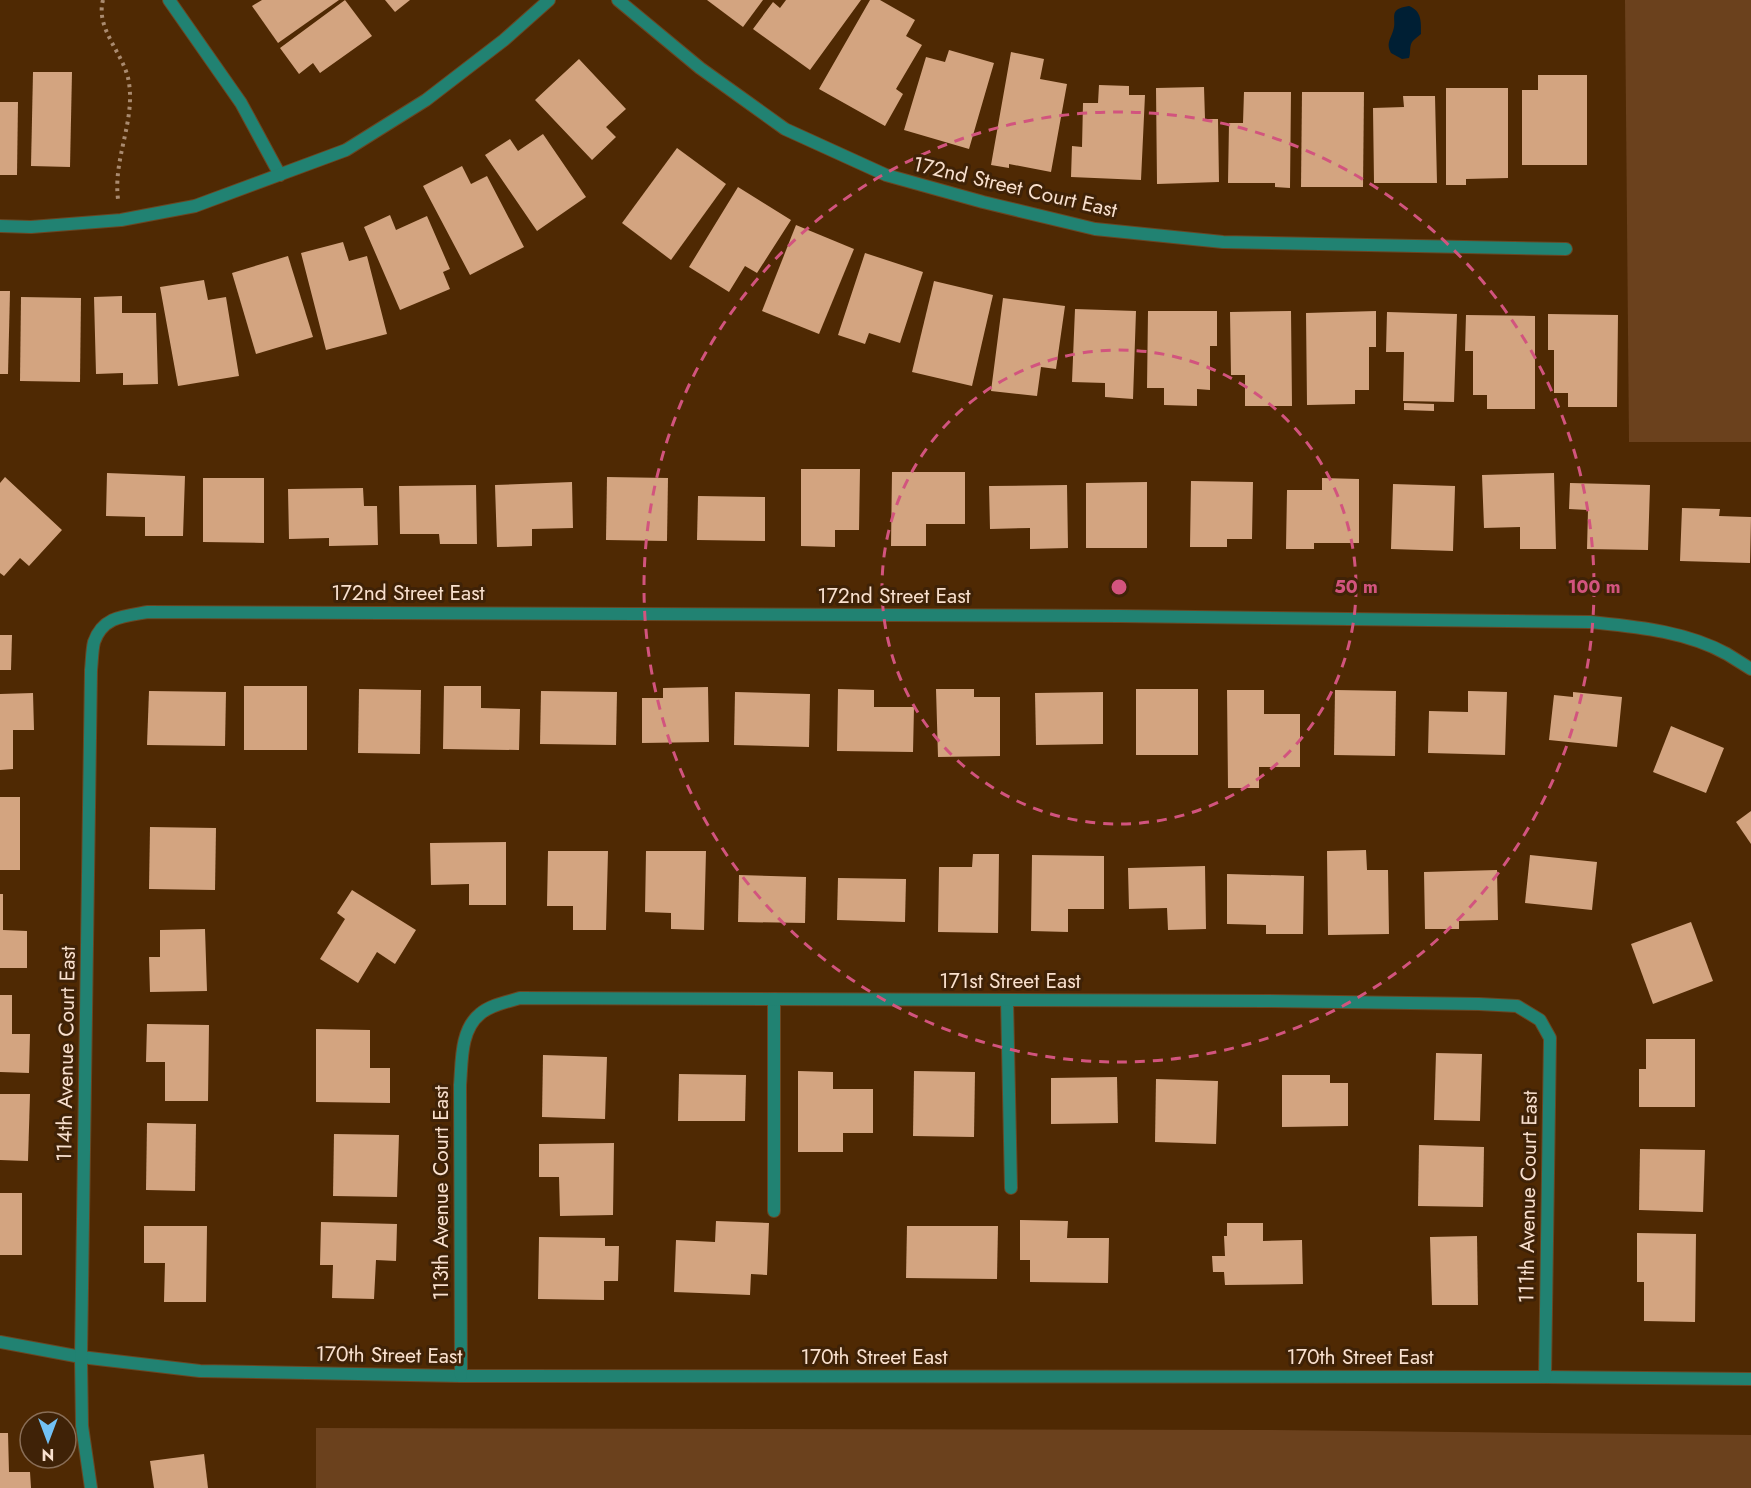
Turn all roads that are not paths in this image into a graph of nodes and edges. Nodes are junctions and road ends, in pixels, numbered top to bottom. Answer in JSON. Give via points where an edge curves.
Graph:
{"nodes":[{"id":1,"x":169,"y":0,"type":"edge"},
{"id":2,"x":549,"y":0,"type":"edge"},
{"id":3,"x":618,"y":0,"type":"edge"},
{"id":4,"x":280,"y":175,"type":"junction"},
{"id":5,"x":0,"y":226,"type":"edge"},
{"id":6,"x":1566,"y":249,"type":"dead end"},
{"id":7,"x":105,"y":624,"type":"joint"},
{"id":8,"x":1751,"y":669,"type":"edge"},
{"id":9,"x":774,"y":999,"type":"junction"},
{"id":10,"x":1007,"y":1000,"type":"junction"},
{"id":11,"x":480,"y":1014,"type":"joint"},
{"id":12,"x":1540,"y":1020,"type":"joint"},
{"id":13,"x":1011,"y":1188,"type":"dead end"},
{"id":14,"x":774,"y":1210,"type":"dead end"},
{"id":15,"x":0,"y":1342,"type":"edge"},
{"id":16,"x":81,"y":1357,"type":"junction"},
{"id":17,"x":460,"y":1376,"type":"junction"},
{"id":18,"x":1545,"y":1377,"type":"junction"},
{"id":19,"x":1751,"y":1379,"type":"edge"},
{"id":20,"x":91,"y":1488,"type":"edge"}],
"edges":[{"from":1,"to":4,"type":"street","via":[[242,102]]},
{"from":2,"to":4,"type":"street","via":[[426,100],[346,150]]},
{"from":3,"to":6,"type":"street","name":"172nd Street Court East","via":[[700,68],[785,129],[886,175],[983,202],[1095,229],[1223,242]]},
{"from":4,"to":5,"type":"street","via":[[195,206],[121,220]]},
{"from":7,"to":8,"type":"street","name":"172nd Street East","via":[[118,617],[148,612],[1590,622],[1683,636],[1726,653]]},
{"from":7,"to":16,"type":"street","name":"114th Avenue Court East","via":[[94,642],[91,670]]},
{"from":9,"to":10,"type":"street","name":"171st Street East"},
{"from":9,"to":11,"type":"street","name":"171st Street East","via":[[520,998]]},
{"from":9,"to":14,"type":"street"},
{"from":10,"to":12,"type":"street","name":"171st Street East","via":[[1479,1004],[1516,1006]]},
{"from":10,"to":13,"type":"street"},
{"from":11,"to":17,"type":"street","name":"113th Avenue Court East","via":[[463,1045],[460,1086]]},
{"from":12,"to":18,"type":"street","name":"111th Avenue Court East","via":[[1550,1038]]},
{"from":15,"to":16,"type":"street","name":"170th Street East"},
{"from":16,"to":17,"type":"street","name":"170th Street East","via":[[200,1371]]},
{"from":16,"to":20,"type":"street","name":"114th Avenue Court East","via":[[82,1426]]},
{"from":17,"to":18,"type":"street","name":"170th Street East"},
{"from":18,"to":19,"type":"street","name":"170th Street East"}]}
